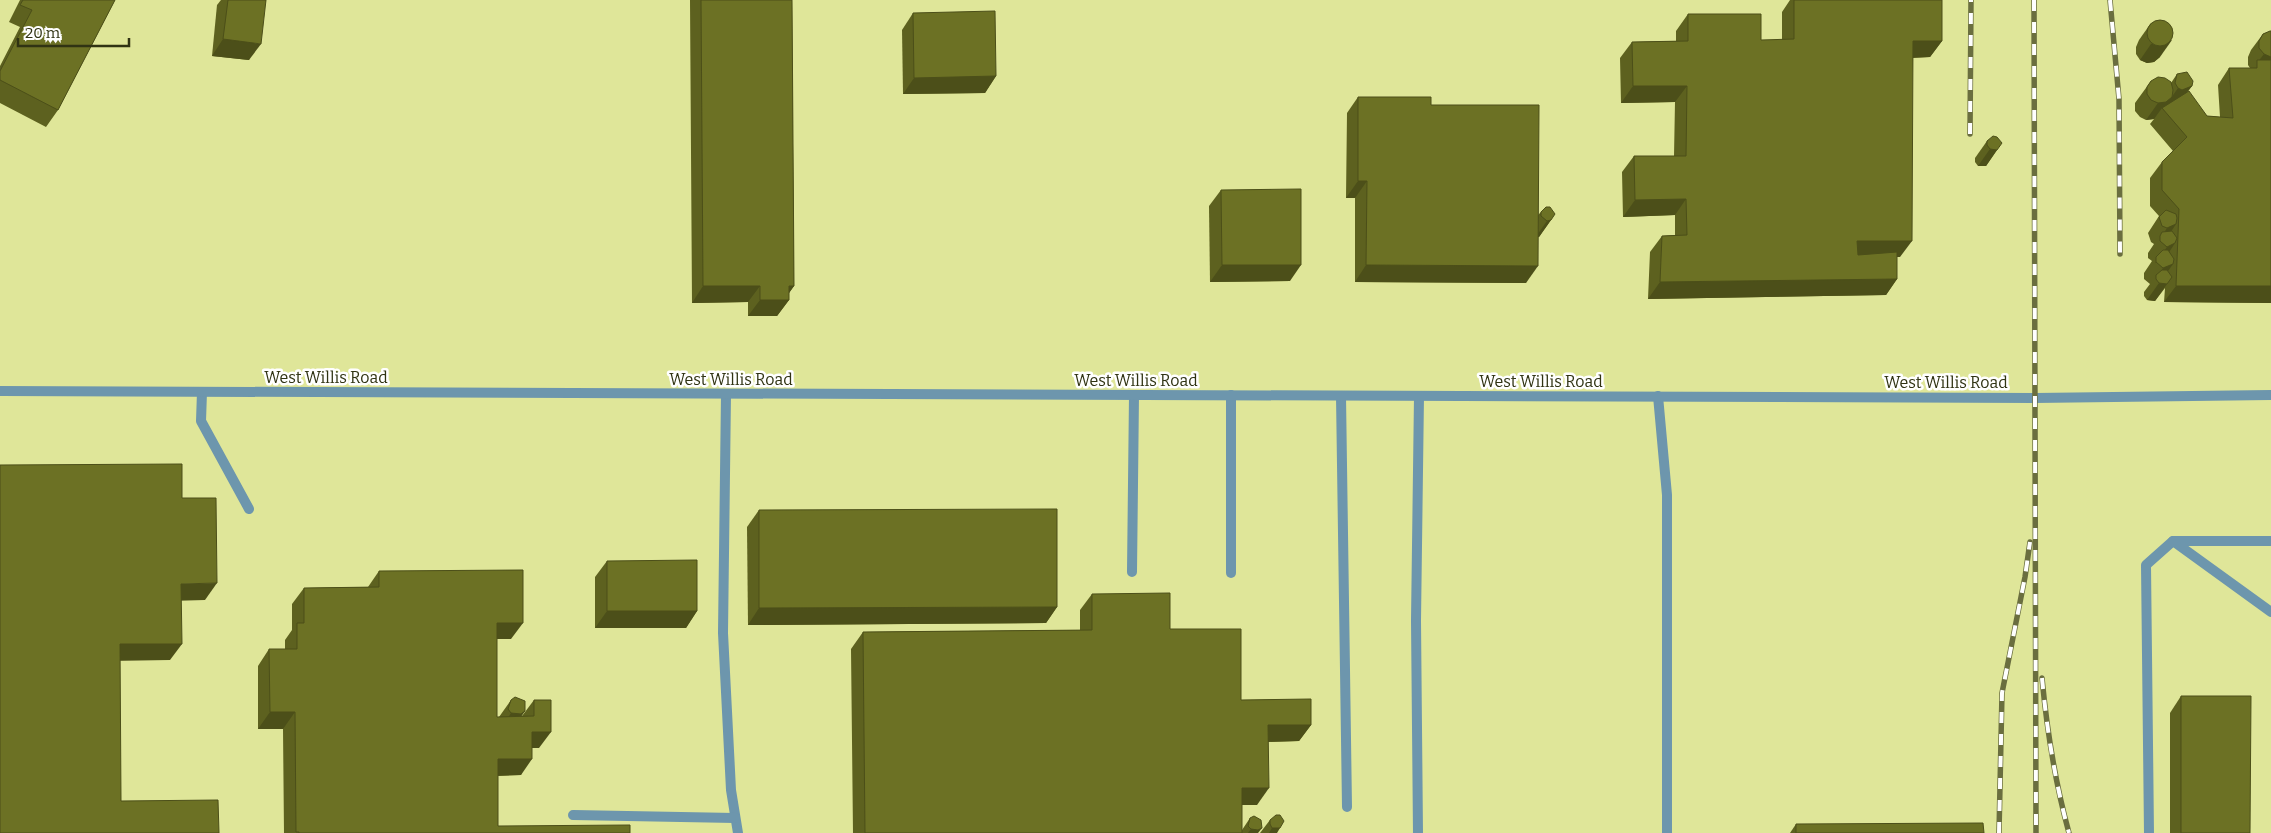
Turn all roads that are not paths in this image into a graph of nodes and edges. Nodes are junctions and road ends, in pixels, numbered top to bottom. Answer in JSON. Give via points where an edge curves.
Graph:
{"nodes":[{"id":1,"x":0,"y":391,"type":"edge"},
{"id":2,"x":202,"y":392,"type":"junction"},
{"id":3,"x":726,"y":394,"type":"junction"},
{"id":4,"x":1134,"y":395,"type":"junction"},
{"id":5,"x":1231,"y":395,"type":"junction"},
{"id":6,"x":2271,"y":395,"type":"edge"},
{"id":7,"x":1341,"y":396,"type":"junction"},
{"id":8,"x":1419,"y":396,"type":"junction"},
{"id":9,"x":1658,"y":396,"type":"junction"},
{"id":10,"x":250,"y":510,"type":"dead end"},
{"id":11,"x":2271,"y":541,"type":"edge"},
{"id":12,"x":2173,"y":542,"type":"junction"},
{"id":13,"x":1132,"y":572,"type":"dead end"},
{"id":14,"x":1231,"y":574,"type":"dead end"},
{"id":15,"x":2271,"y":612,"type":"edge"},
{"id":16,"x":1346,"y":807,"type":"dead end"},
{"id":17,"x":573,"y":815,"type":"dead end"},
{"id":18,"x":735,"y":818,"type":"junction"},
{"id":19,"x":738,"y":833,"type":"edge"},
{"id":20,"x":1418,"y":833,"type":"edge"},
{"id":21,"x":1667,"y":833,"type":"edge"},
{"id":22,"x":2149,"y":833,"type":"edge"}],
"edges":[{"from":1,"to":2,"type":"street","name":"West Willis Road"},
{"from":2,"to":3,"type":"street","name":"West Willis Road"},
{"from":2,"to":10,"type":"street","via":[[201,421]]},
{"from":3,"to":4,"type":"street","name":"West Willis Road"},
{"from":3,"to":18,"type":"street","via":[[723,633],[730,790]]},
{"from":4,"to":5,"type":"street","name":"West Willis Road"},
{"from":4,"to":13,"type":"street"},
{"from":5,"to":7,"type":"street","name":"West Willis Road"},
{"from":5,"to":14,"type":"street"},
{"from":6,"to":9,"type":"street","name":"West Willis Road","via":[[2035,398]]},
{"from":7,"to":8,"type":"street","name":"West Willis Road"},
{"from":7,"to":16,"type":"street"},
{"from":8,"to":9,"type":"street","name":"West Willis Road"},
{"from":8,"to":20,"type":"street"},
{"from":9,"to":21,"type":"street","via":[[1667,495]]},
{"from":11,"to":12,"type":"street"},
{"from":12,"to":15,"type":"street"},
{"from":12,"to":22,"type":"street","via":[[2146,565]]},
{"from":17,"to":18,"type":"street"},
{"from":18,"to":19,"type":"street"}]}
